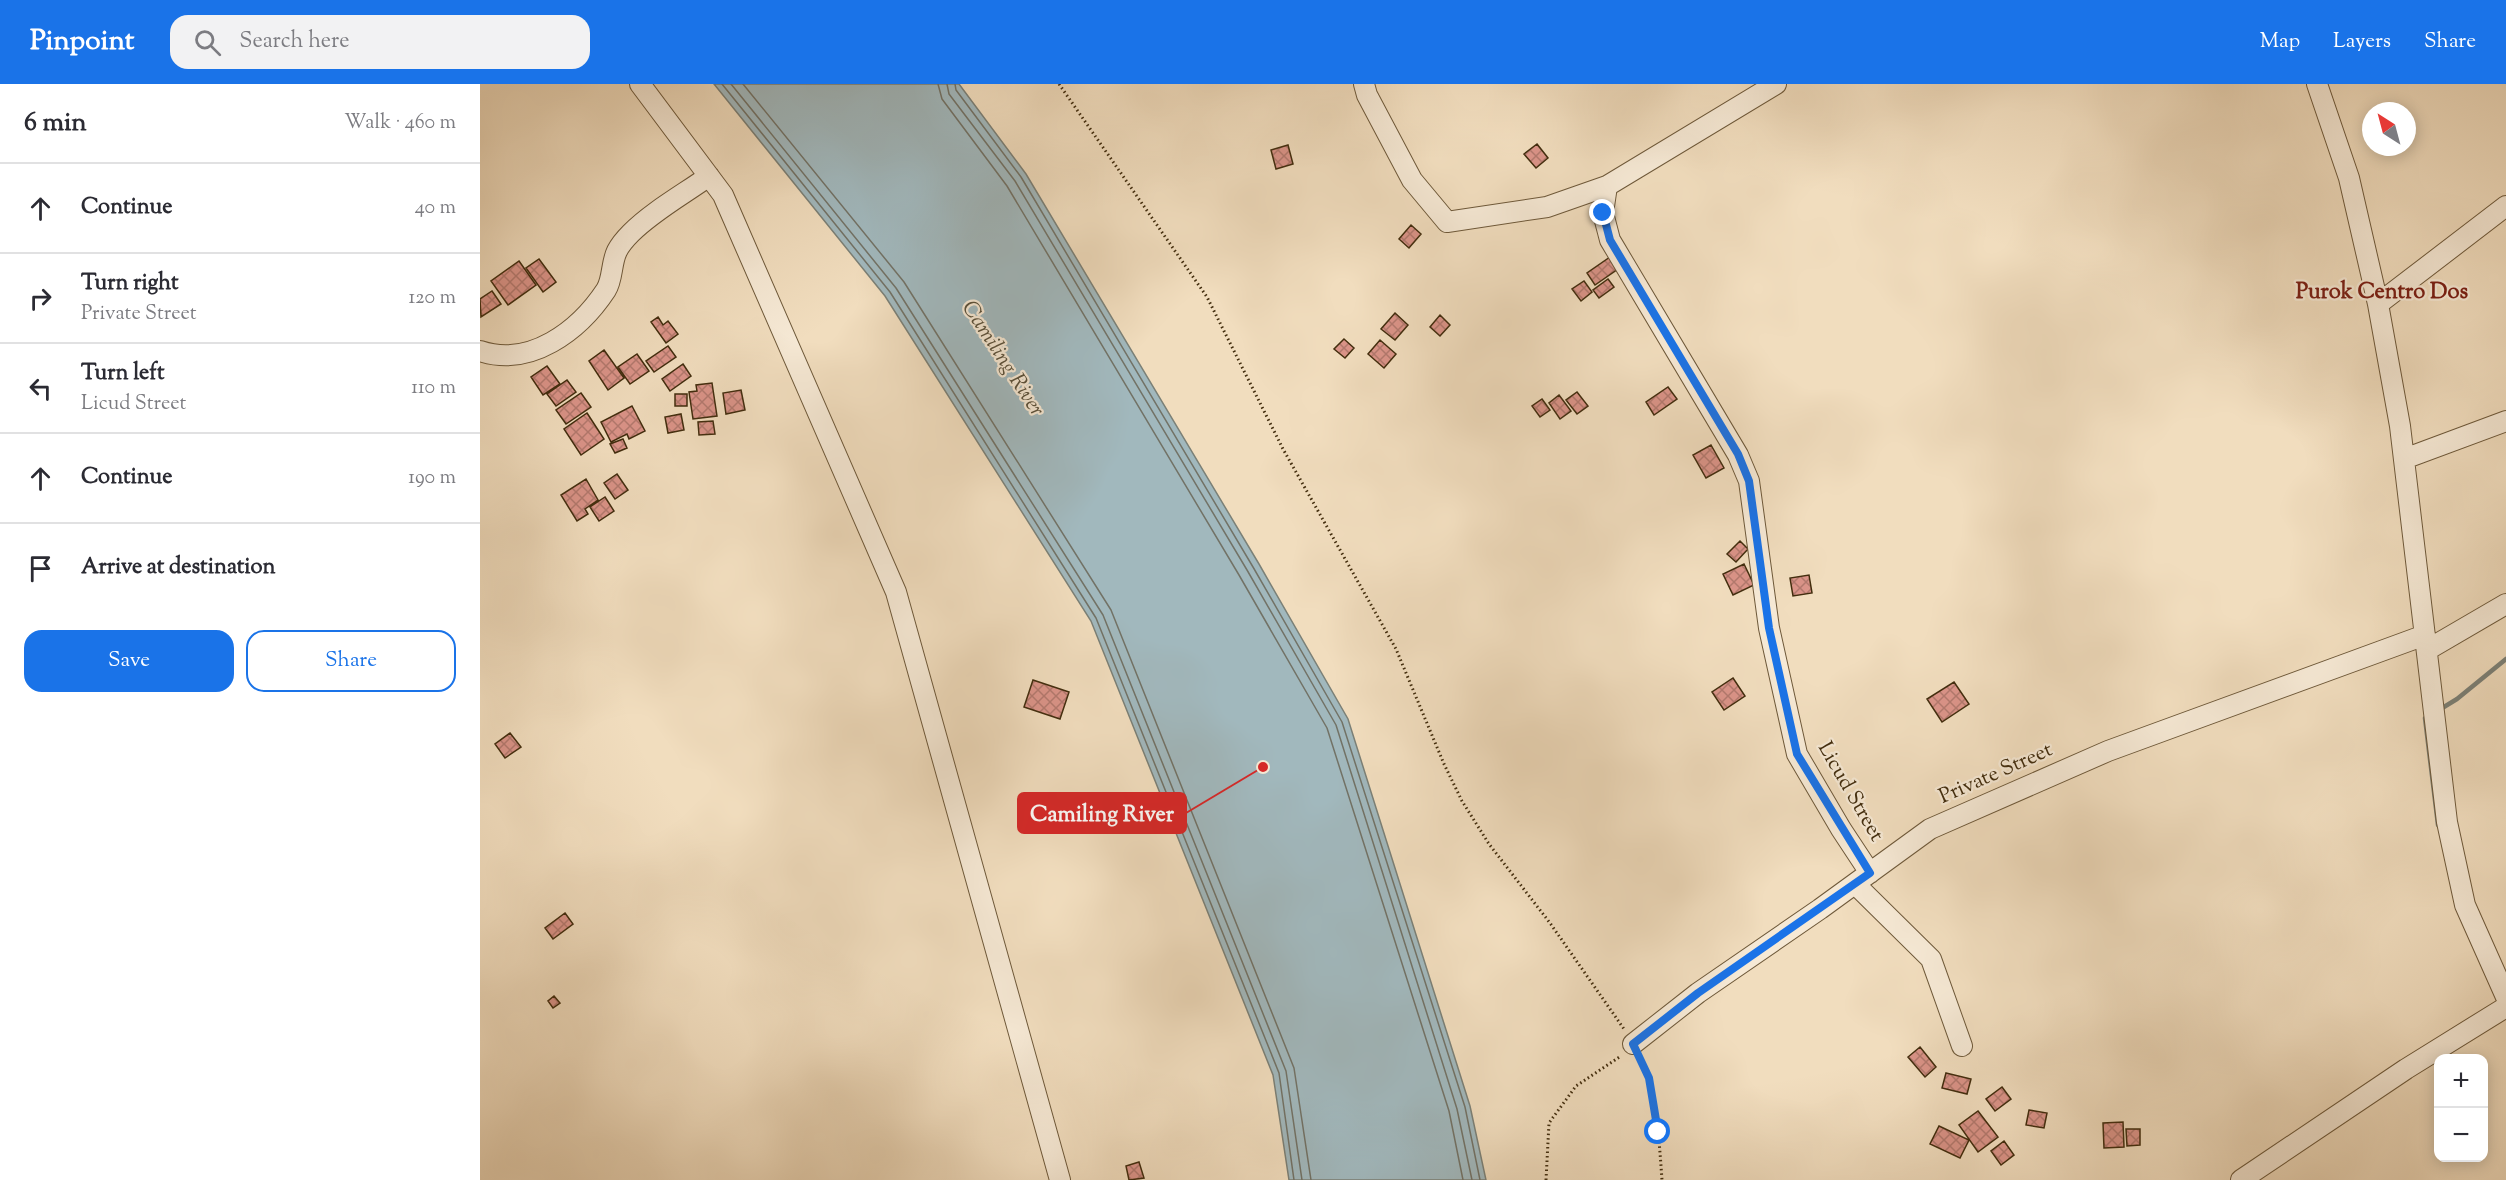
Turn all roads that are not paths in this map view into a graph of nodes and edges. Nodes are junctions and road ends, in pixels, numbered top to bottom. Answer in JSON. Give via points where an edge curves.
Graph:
{"nodes":[{"id":1,"x":640,"y":84,"type":"edge"},
{"id":2,"x":1364,"y":84,"type":"edge"},
{"id":3,"x":1776,"y":84,"type":"edge"},
{"id":4,"x":2317,"y":84,"type":"edge"},
{"id":5,"x":709,"y":176,"type":"junction"},
{"id":6,"x":1607,"y":186,"type":"junction"},
{"id":7,"x":2506,"y":206,"type":"edge"},
{"id":8,"x":2378,"y":304,"type":"junction"},
{"id":9,"x":480,"y":351,"type":"edge"},
{"id":10,"x":2506,"y":421,"type":"edge"},
{"id":11,"x":2404,"y":459,"type":"junction"},
{"id":12,"x":2506,"y":604,"type":"edge"},
{"id":13,"x":2426,"y":642,"type":"junction"},
{"id":14,"x":1862,"y":879,"type":"junction"},
{"id":15,"x":2506,"y":996,"type":"edge"},
{"id":16,"x":2506,"y":1007,"type":"edge"},
{"id":17,"x":1962,"y":1046,"type":"dead end"},
{"id":18,"x":1634,"y":1048,"type":"road end"},
{"id":19,"x":1060,"y":1180,"type":"edge"},
{"id":20,"x":2241,"y":1180,"type":"edge"}],
"edges":[{"from":1,"to":5,"type":"street"},
{"from":2,"to":6,"type":"street","via":[[1412,180],[1447,222],[1547,207]]},
{"from":3,"to":6,"type":"street"},
{"from":4,"to":8,"type":"street","via":[[2349,178]]},
{"from":5,"to":9,"type":"street","via":[[632,232],[617,250],[607,289],[578,323],[550,345],[522,355]]},
{"from":5,"to":19,"type":"street","via":[[723,195],[896,592]]},
{"from":6,"to":14,"type":"street","name":"Licud Street","via":[[1603,213],[1610,240],[1738,454],[1749,481],[1769,628],[1797,754]]},
{"from":7,"to":8,"type":"street"},
{"from":8,"to":11,"type":"street"},
{"from":10,"to":11,"type":"street"},
{"from":11,"to":13,"type":"street"},
{"from":12,"to":13,"type":"street","name":"Private Street"},
{"from":13,"to":14,"type":"street","name":"Private Street","via":[[2097,756],[1930,829]]},
{"from":13,"to":15,"type":"street","via":[[2446,822],[2463,895]]},
{"from":14,"to":17,"type":"street","name":"Licud Street","via":[[1931,959]]},
{"from":14,"to":18,"type":"street","name":"Private Street","via":[[1698,993]]},
{"from":16,"to":20,"type":"street"}]}
